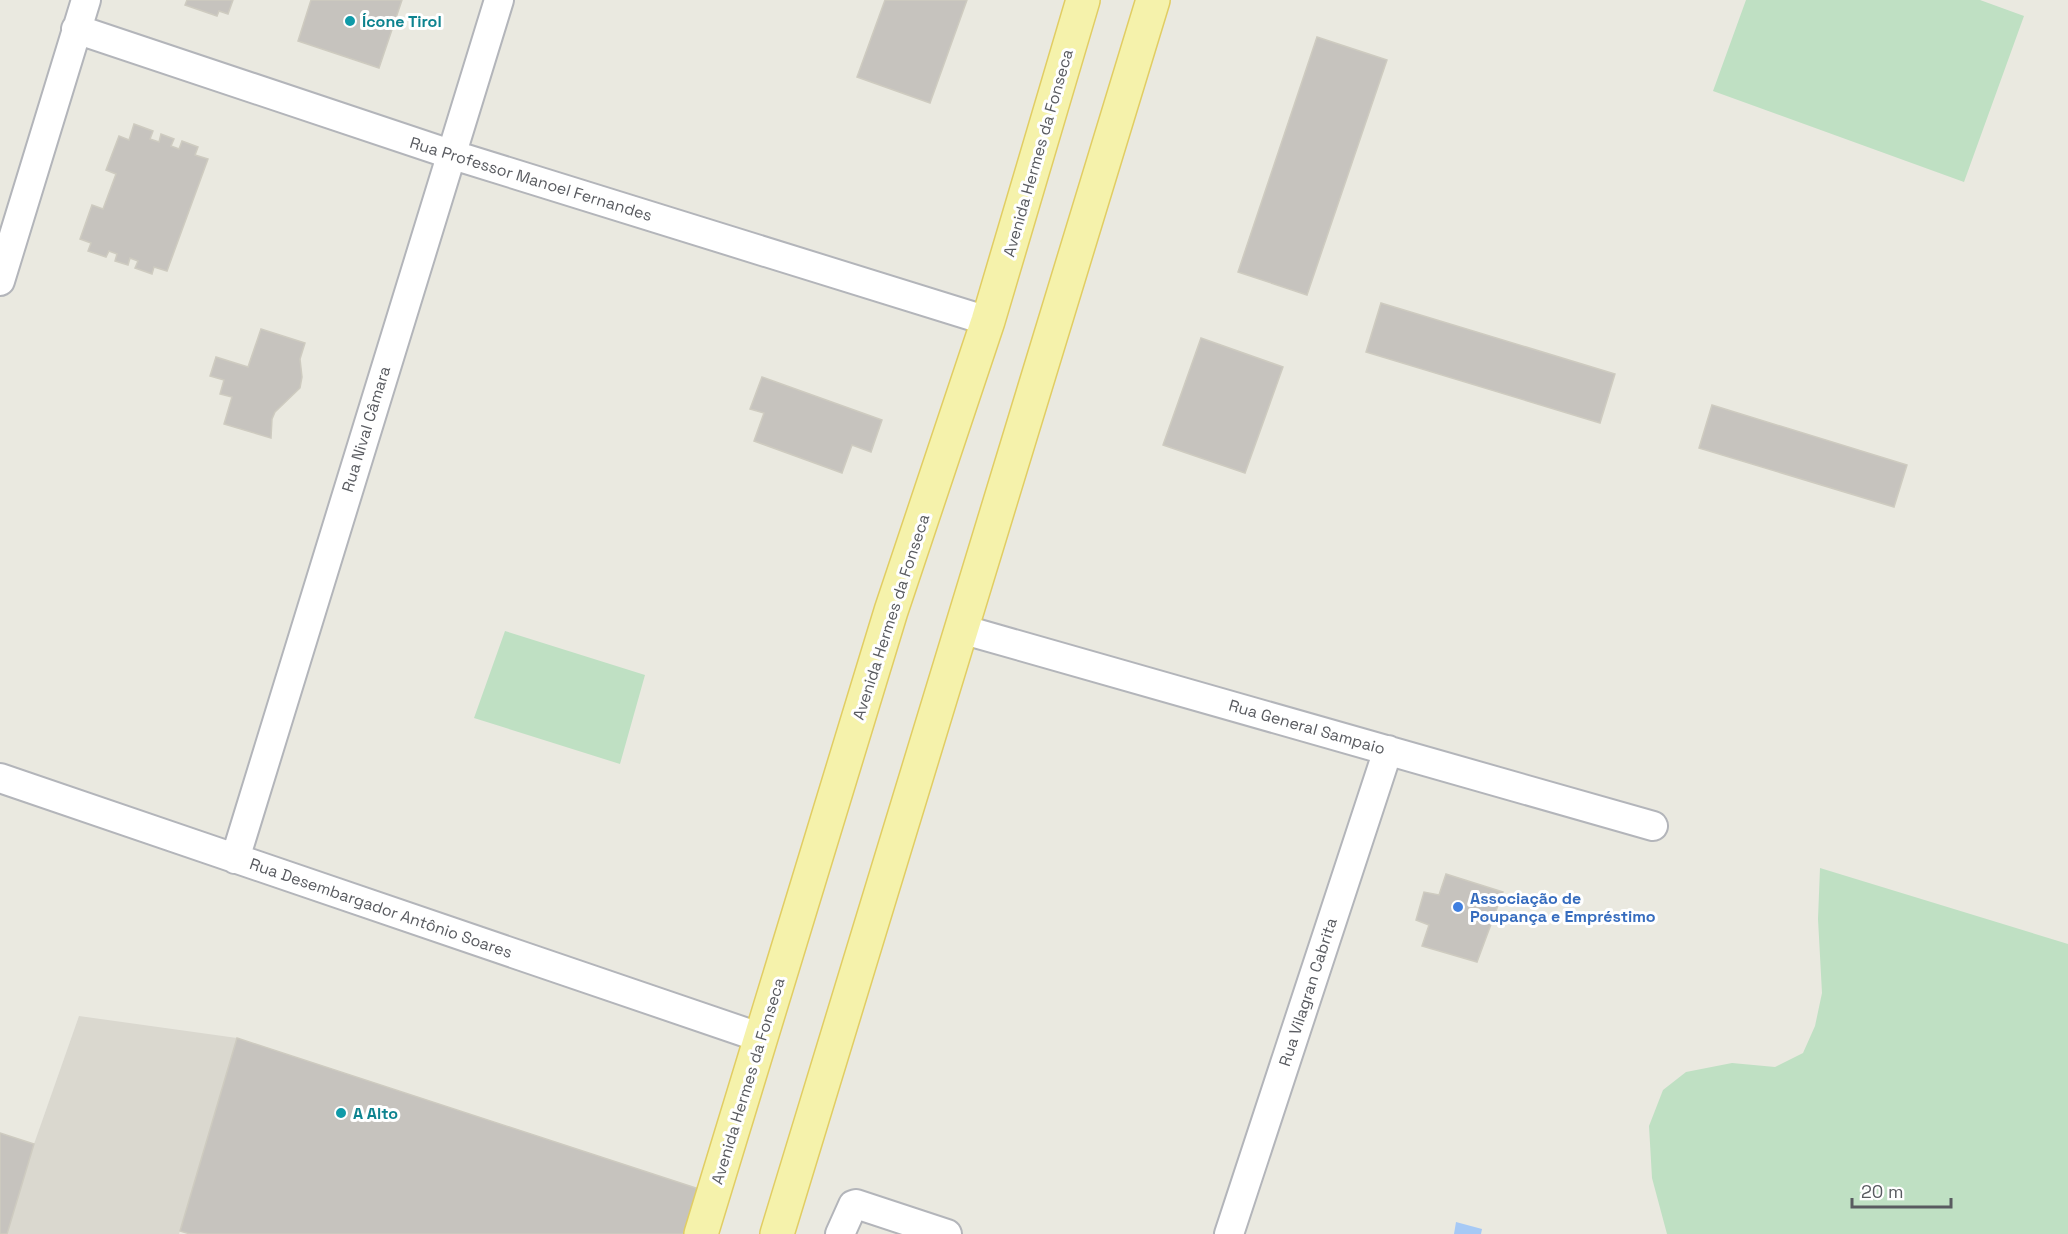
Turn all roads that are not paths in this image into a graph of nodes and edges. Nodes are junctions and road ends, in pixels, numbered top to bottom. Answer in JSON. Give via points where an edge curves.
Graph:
{"nodes":[{"id":1,"x":86,"y":0,"type":"edge"},
{"id":2,"x":499,"y":0,"type":"edge"},
{"id":3,"x":1083,"y":0,"type":"edge"},
{"id":4,"x":1154,"y":0,"type":"edge"},
{"id":5,"x":76,"y":29,"type":"junction"},
{"id":6,"x":450,"y":154,"type":"junction"},
{"id":7,"x":0,"y":281,"type":"edge"},
{"id":8,"x":988,"y":321,"type":"junction"},
{"id":9,"x":961,"y":629,"type":"junction"},
{"id":10,"x":1388,"y":750,"type":"junction"},
{"id":11,"x":0,"y":778,"type":"edge"},
{"id":12,"x":1653,"y":826,"type":"dead end"},
{"id":13,"x":236,"y":859,"type":"junction"},
{"id":14,"x":762,"y":1038,"type":"junction"},
{"id":15,"x":702,"y":1234,"type":"edge"},
{"id":16,"x":777,"y":1234,"type":"edge"},
{"id":17,"x":840,"y":1234,"type":"edge"},
{"id":18,"x":947,"y":1234,"type":"edge"},
{"id":19,"x":1228,"y":1234,"type":"edge"}],
"edges":[{"from":1,"to":5,"type":"street"},
{"from":2,"to":6,"type":"street","name":"Rua Nival Câmara"},
{"from":3,"to":8,"type":"main road","name":"Avenida Hermes da Fonseca"},
{"from":4,"to":9,"type":"main road"},
{"from":5,"to":6,"type":"street","name":"Rua Professor Manoel Fernandes"},
{"from":5,"to":7,"type":"street"},
{"from":6,"to":8,"type":"street","name":"Rua Professor Manoel Fernandes"},
{"from":6,"to":13,"type":"street","name":"Rua Nival Câmara"},
{"from":8,"to":14,"type":"main road","name":"Avenida Hermes da Fonseca","via":[[891,611]]},
{"from":9,"to":10,"type":"street","name":"Rua General Sampaio"},
{"from":9,"to":16,"type":"main road"},
{"from":10,"to":12,"type":"street","name":"Rua General Sampaio"},
{"from":10,"to":19,"type":"street","name":"Rua Vilagran Cabrita"},
{"from":11,"to":13,"type":"street","name":"Rua Desembargador Antônio Soares"},
{"from":13,"to":14,"type":"street","name":"Rua Desembargador Antônio Soares"},
{"from":14,"to":15,"type":"main road","name":"Avenida Hermes da Fonseca"},
{"from":17,"to":18,"type":"street","via":[[856,1204]]}]}
